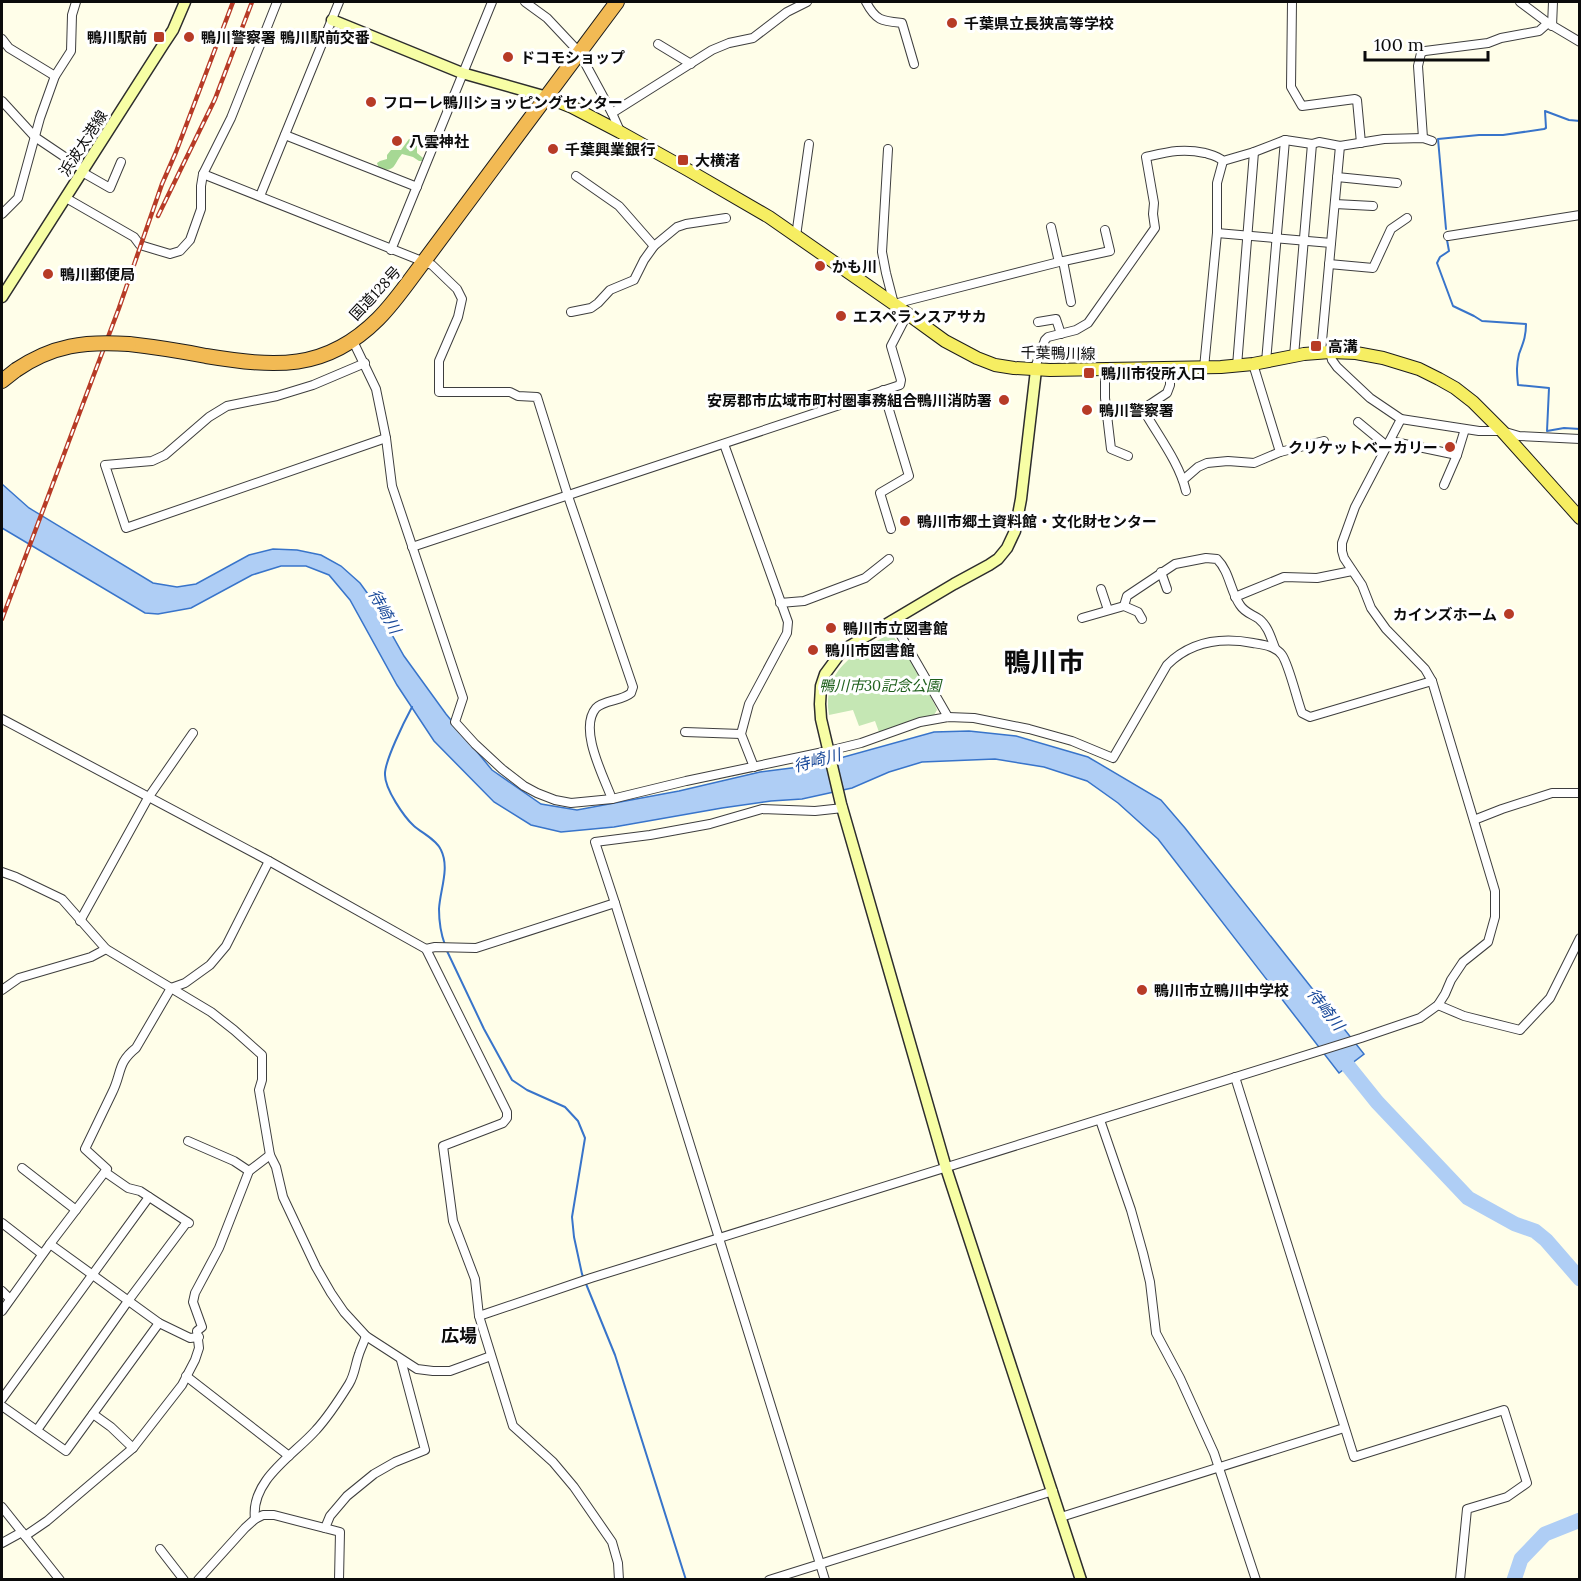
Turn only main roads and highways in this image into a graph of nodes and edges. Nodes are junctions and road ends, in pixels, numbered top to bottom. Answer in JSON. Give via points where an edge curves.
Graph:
{"nodes":[{"id":1,"x":616,"y":2,"type":"edge"},
{"id":2,"x":547,"y":97,"type":"junction"},
{"id":3,"x":2,"y":381,"type":"edge"},
{"id":4,"x":1580,"y":518,"type":"edge"}],
"edges":[{"from":1,"to":2,"type":"highway","name":"国道128号"},
{"from":2,"to":3,"type":"highway","name":"国道128号","bridge":true,"via":[[401,292],[378,319],[338,348],[299,362],[270,364],[129,344],[70,345],[41,355]]},
{"from":2,"to":4,"type":"main road","name":"千葉鴨川線","via":[[620,132],[734,196],[945,341],[976,358],[1036,370],[1237,366],[1325,352],[1364,354],[1393,361],[1419,369],[1473,402]]}]}
